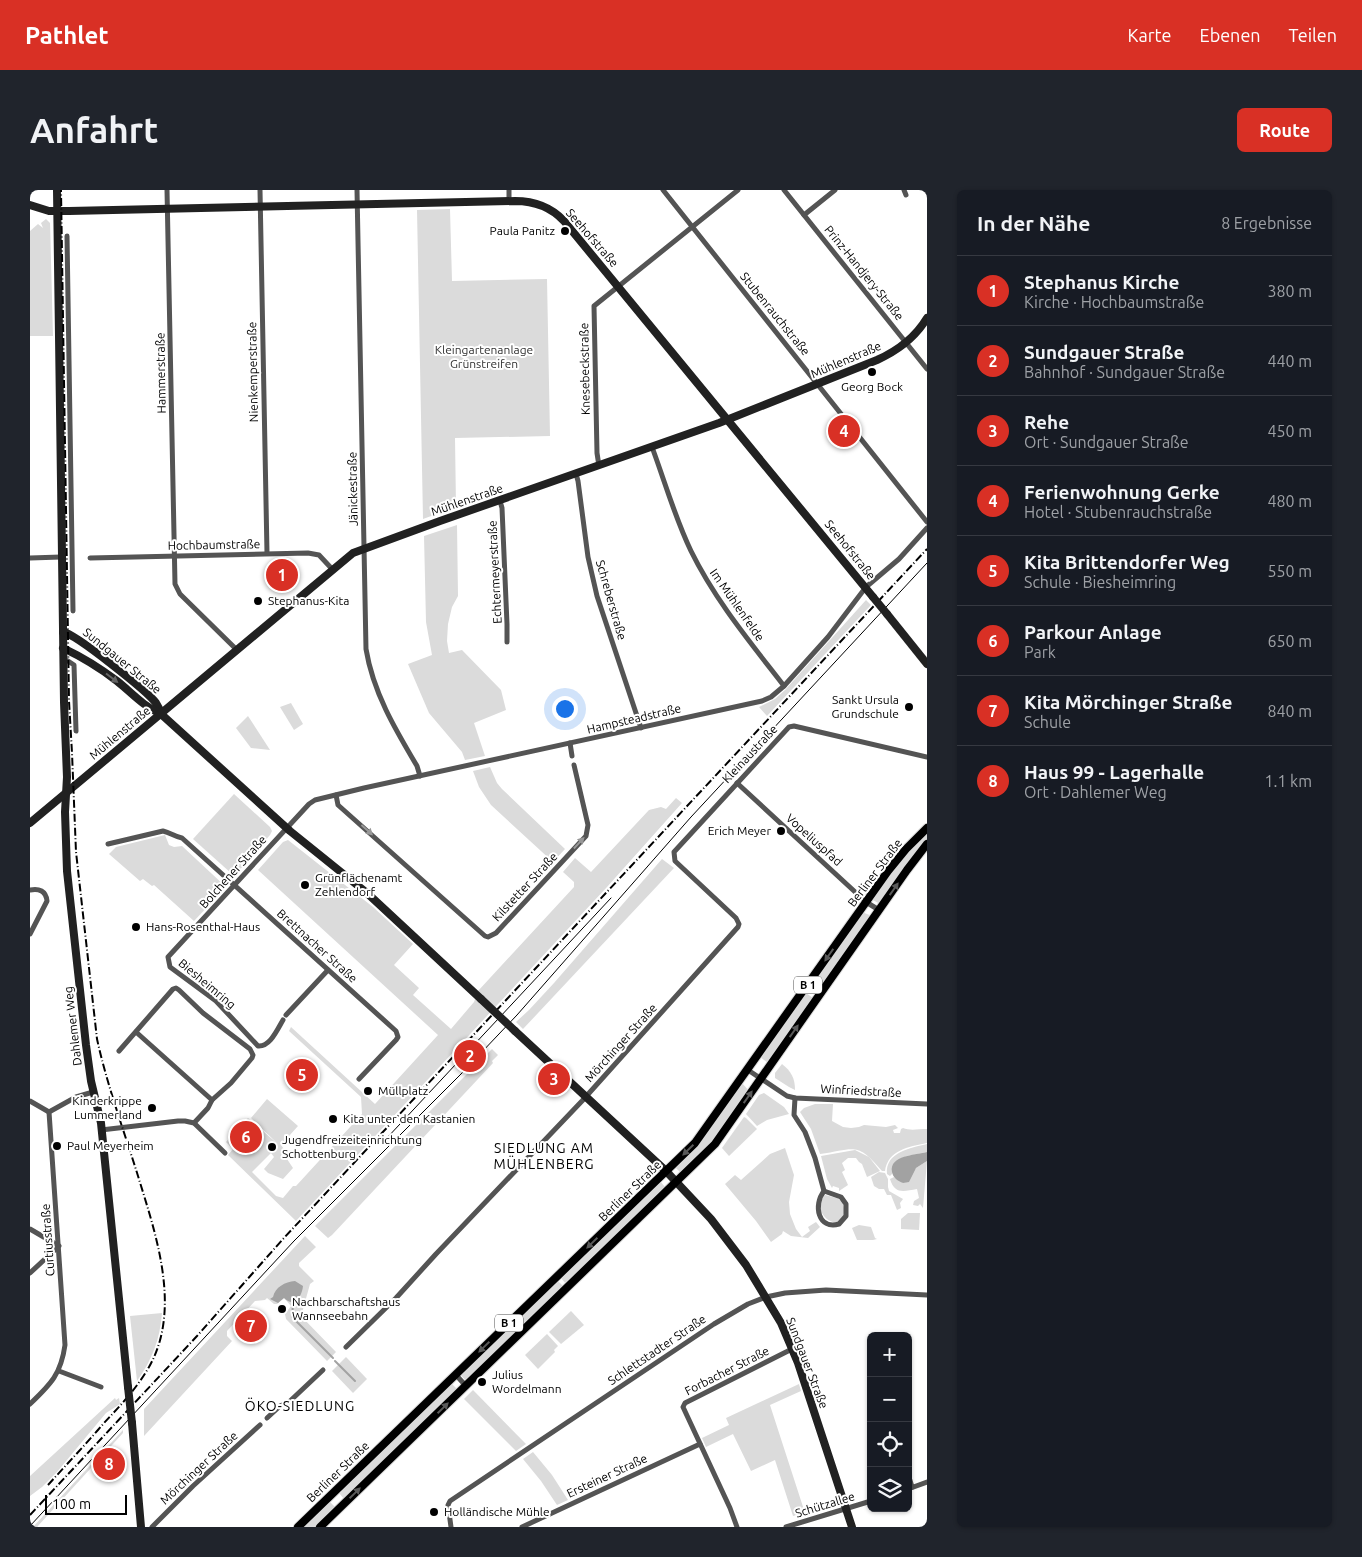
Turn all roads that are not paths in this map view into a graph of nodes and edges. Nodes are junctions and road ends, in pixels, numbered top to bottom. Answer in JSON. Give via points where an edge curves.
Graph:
{"nodes":[{"id":1,"x":57,"y":190,"type":"edge"},
{"id":2,"x":167,"y":190,"type":"edge"},
{"id":3,"x":260,"y":190,"type":"edge"},
{"id":4,"x":357,"y":190,"type":"edge"},
{"id":5,"x":509,"y":190,"type":"edge"},
{"id":6,"x":663,"y":190,"type":"edge"},
{"id":7,"x":738,"y":190,"type":"edge"},
{"id":8,"x":784,"y":190,"type":"edge"},
{"id":9,"x":835,"y":190,"type":"edge"},
{"id":10,"x":509,"y":201,"type":"junction"},
{"id":11,"x":30,"y":205,"type":"edge"},
{"id":12,"x":357,"y":205,"type":"junction"},
{"id":13,"x":260,"y":207,"type":"junction"},
{"id":14,"x":168,"y":209,"type":"junction"},
{"id":15,"x":57,"y":211,"type":"junction"},
{"id":16,"x":804,"y":215,"type":"junction"},
{"id":17,"x":692,"y":226,"type":"junction"},
{"id":18,"x":67,"y":236,"type":"dead end"},
{"id":19,"x":58,"y":260,"type":"junction"},
{"id":20,"x":67,"y":260,"type":"junction"},
{"id":21,"x":58,"y":286,"type":"junction"},
{"id":22,"x":68,"y":286,"type":"junction"},
{"id":23,"x":618,"y":286,"type":"junction"},
{"id":24,"x":927,"y":318,"type":"edge"},
{"id":25,"x":58,"y":329,"type":"junction"},
{"id":26,"x":68,"y":329,"type":"junction"},
{"id":27,"x":906,"y":342,"type":"junction"},
{"id":28,"x":59,"y":344,"type":"junction"},
{"id":29,"x":68,"y":344,"type":"junction"},
{"id":30,"x":69,"y":364,"type":"junction"},
{"id":31,"x":59,"y":365,"type":"junction"},
{"id":32,"x":927,"y":369,"type":"edge"},
{"id":33,"x":818,"y":384,"type":"junction"},
{"id":34,"x":729,"y":420,"type":"junction"},
{"id":35,"x":70,"y":426,"type":"junction"},
{"id":36,"x":60,"y":427,"type":"junction"},
{"id":37,"x":652,"y":447,"type":"junction"},
{"id":38,"x":70,"y":463,"type":"junction"},
{"id":39,"x":60,"y":464,"type":"junction"},
{"id":40,"x":599,"y":466,"type":"junction"},
{"id":41,"x":576,"y":474,"type":"junction"},
{"id":42,"x":500,"y":501,"type":"junction"},
{"id":43,"x":927,"y":522,"type":"edge"},
{"id":44,"x":927,"y":528,"type":"edge"},
{"id":45,"x":61,"y":538,"type":"junction"},
{"id":46,"x":72,"y":538,"type":"junction"},
{"id":47,"x":364,"y":549,"type":"junction"},
{"id":48,"x":267,"y":554,"type":"junction"},
{"id":49,"x":175,"y":556,"type":"junction"},
{"id":50,"x":61,"y":557,"type":"junction"},
{"id":51,"x":30,"y":558,"type":"edge"},
{"id":52,"x":90,"y":558,"type":"dead end"},
{"id":53,"x":333,"y":570,"type":"junction"},
{"id":54,"x":62,"y":583,"type":"junction"},
{"id":55,"x":72,"y":584,"type":"junction"},
{"id":56,"x":866,"y":587,"type":"junction"},
{"id":57,"x":73,"y":611,"type":"dead end"},
{"id":58,"x":63,"y":632,"type":"junction"},
{"id":59,"x":507,"y":642,"type":"dead end"},
{"id":60,"x":63,"y":648,"type":"junction"},
{"id":61,"x":237,"y":650,"type":"junction"},
{"id":62,"x":64,"y":660,"type":"junction"},
{"id":63,"x":927,"y":664,"type":"edge"},
{"id":64,"x":784,"y":686,"type":"junction"},
{"id":65,"x":161,"y":714,"type":"junction"},
{"id":66,"x":641,"y":728,"type":"junction"},
{"id":67,"x":76,"y":731,"type":"dead end"},
{"id":68,"x":570,"y":744,"type":"junction"},
{"id":69,"x":572,"y":756,"type":"dead end"},
{"id":70,"x":927,"y":757,"type":"edge"},
{"id":71,"x":574,"y":765,"type":"dead end"},
{"id":72,"x":420,"y":776,"type":"junction"},
{"id":73,"x":737,"y":783,"type":"junction"},
{"id":74,"x":66,"y":793,"type":"junction"},
{"id":75,"x":336,"y":795,"type":"junction"},
{"id":76,"x":30,"y":823,"type":"edge"},
{"id":77,"x":286,"y":827,"type":"junction"},
{"id":78,"x":927,"y":828,"type":"edge"},
{"id":79,"x":108,"y":844,"type":"dead end"},
{"id":80,"x":927,"y":844,"type":"edge"},
{"id":81,"x":674,"y":857,"type":"joint"},
{"id":82,"x":234,"y":885,"type":"junction"},
{"id":83,"x":30,"y":890,"type":"edge"},
{"id":84,"x":866,"y":902,"type":"junction"},
{"id":85,"x":879,"y":910,"type":"junction"},
{"id":86,"x":194,"y":930,"type":"joint"},
{"id":87,"x":30,"y":934,"type":"edge"},
{"id":88,"x":328,"y":970,"type":"junction"},
{"id":89,"x":136,"y":1032,"type":"junction"},
{"id":90,"x":119,"y":1051,"type":"dead end"},
{"id":91,"x":748,"y":1070,"type":"junction"},
{"id":92,"x":359,"y":1079,"type":"dead end"},
{"id":93,"x":760,"y":1079,"type":"junction"},
{"id":94,"x":93,"y":1092,"type":"junction"},
{"id":95,"x":586,"y":1097,"type":"junction"},
{"id":96,"x":795,"y":1098,"type":"junction"},
{"id":97,"x":212,"y":1100,"type":"junction"},
{"id":98,"x":30,"y":1101,"type":"edge"},
{"id":99,"x":927,"y":1104,"type":"edge"},
{"id":100,"x":49,"y":1112,"type":"junction"},
{"id":101,"x":194,"y":1123,"type":"junction"},
{"id":102,"x":101,"y":1130,"type":"junction"},
{"id":103,"x":225,"y":1153,"type":"dead end"},
{"id":104,"x":666,"y":1172,"type":"junction"},
{"id":105,"x":676,"y":1183,"type":"junction"},
{"id":106,"x":824,"y":1191,"type":"junction"},
{"id":107,"x":30,"y":1229,"type":"edge"},
{"id":108,"x":59,"y":1246,"type":"junction"},
{"id":109,"x":30,"y":1273,"type":"edge"},
{"id":110,"x":927,"y":1295,"type":"edge"},
{"id":111,"x":766,"y":1297,"type":"junction"},
{"id":112,"x":346,"y":1347,"type":"dead end"},
{"id":113,"x":792,"y":1349,"type":"junction"},
{"id":114,"x":323,"y":1370,"type":"dead end"},
{"id":115,"x":59,"y":1371,"type":"junction"},
{"id":116,"x":456,"y":1375,"type":"junction"},
{"id":117,"x":466,"y":1386,"type":"junction"},
{"id":118,"x":101,"y":1387,"type":"dead end"},
{"id":119,"x":30,"y":1404,"type":"edge"},
{"id":120,"x":267,"y":1418,"type":"dead end"},
{"id":121,"x":260,"y":1424,"type":"dead end"},
{"id":122,"x":700,"y":1444,"type":"junction"},
{"id":123,"x":927,"y":1482,"type":"edge"},
{"id":124,"x":912,"y":1487,"type":"edge"},
{"id":125,"x":867,"y":1502,"type":"edge"},
{"id":126,"x":846,"y":1509,"type":"junction"},
{"id":127,"x":141,"y":1527,"type":"edge"},
{"id":128,"x":152,"y":1527,"type":"edge"},
{"id":129,"x":298,"y":1527,"type":"edge"},
{"id":130,"x":320,"y":1527,"type":"edge"},
{"id":131,"x":451,"y":1527,"type":"edge"},
{"id":132,"x":522,"y":1527,"type":"edge"},
{"id":133,"x":736,"y":1527,"type":"edge"},
{"id":134,"x":786,"y":1527,"type":"edge"},
{"id":135,"x":852,"y":1527,"type":"edge"}],
"edges":[{"from":1,"to":15,"type":"street","name":"Dahlemer Weg"},
{"from":2,"to":14,"type":"street","name":"Hammerstraße"},
{"from":3,"to":13,"type":"street","name":"Nienkemperstraße"},
{"from":4,"to":12,"type":"street","name":"Jänickestraße"},
{"from":5,"to":10,"type":"street"},
{"from":6,"to":17,"type":"street","name":"Stubenrauchstraße"},
{"from":7,"to":17,"type":"street","name":"Knesebeckstraße"},
{"from":8,"to":16,"type":"street","name":"Prinz-Handjery-Straße"},
{"from":9,"to":16,"type":"street"},
{"from":10,"to":12,"type":"street","name":"Seehofstraße"},
{"from":10,"to":23,"type":"street","name":"Seehofstraße","via":[[536,203],[557,214]]},
{"from":11,"to":15,"type":"street","name":"Seehofstraße"},
{"from":12,"to":13,"type":"street","name":"Seehofstraße"},
{"from":12,"to":47,"type":"street","name":"Jänickestraße"},
{"from":13,"to":14,"type":"street","name":"Seehofstraße"},
{"from":13,"to":48,"type":"street","name":"Nienkemperstraße"},
{"from":14,"to":15,"type":"street","name":"Seehofstraße"},
{"from":14,"to":49,"type":"street","name":"Hammerstraße"},
{"from":15,"to":19,"type":"street","name":"Dahlemer Weg"},
{"from":16,"to":27,"type":"street","name":"Prinz-Handjery-Straße"},
{"from":17,"to":23,"type":"street","name":"Knesebeckstraße"},
{"from":17,"to":33,"type":"street","name":"Stubenrauchstraße"},
{"from":18,"to":20,"type":"street"},
{"from":19,"to":20,"type":"street"},
{"from":19,"to":21,"type":"street","name":"Dahlemer Weg"},
{"from":20,"to":22,"type":"street"},
{"from":21,"to":22,"type":"street"},
{"from":21,"to":25,"type":"street","name":"Dahlemer Weg"},
{"from":22,"to":26,"type":"street"},
{"from":23,"to":34,"type":"street","name":"Seehofstraße"},
{"from":23,"to":40,"type":"street","name":"Knesebeckstraße","via":[[594,307]]},
{"from":24,"to":27,"type":"street","name":"Mühlenstraße"},
{"from":25,"to":26,"type":"street"},
{"from":25,"to":28,"type":"street","name":"Dahlemer Weg"},
{"from":26,"to":29,"type":"street"},
{"from":27,"to":32,"type":"street","name":"Prinz-Handjery-Straße"},
{"from":27,"to":33,"type":"street","name":"Mühlenstraße","via":[[882,358]]},
{"from":28,"to":29,"type":"street"},
{"from":28,"to":31,"type":"street","name":"Dahlemer Weg"},
{"from":29,"to":30,"type":"street"},
{"from":30,"to":31,"type":"street"},
{"from":30,"to":35,"type":"street"},
{"from":31,"to":36,"type":"street","name":"Dahlemer Weg"},
{"from":33,"to":34,"type":"street","name":"Mühlenstraße"},
{"from":33,"to":43,"type":"street","name":"Stubenrauchstraße"},
{"from":34,"to":37,"type":"street","name":"Mühlenstraße"},
{"from":34,"to":56,"type":"street","name":"Seehofstraße"},
{"from":35,"to":36,"type":"street"},
{"from":35,"to":38,"type":"street"},
{"from":36,"to":39,"type":"street","name":"Dahlemer Weg"},
{"from":37,"to":40,"type":"street","name":"Mühlenstraße"},
{"from":37,"to":64,"type":"street","name":"Im Mühlenfelde","via":[[685,539],[701,571],[724,608]]},
{"from":38,"to":39,"type":"street"},
{"from":38,"to":46,"type":"street"},
{"from":39,"to":45,"type":"street","name":"Dahlemer Weg"},
{"from":40,"to":41,"type":"street","name":"Mühlenstraße"},
{"from":41,"to":42,"type":"street","name":"Mühlenstraße"},
{"from":41,"to":66,"type":"street","name":"Schreberstraße","via":[[596,596]]},
{"from":42,"to":47,"type":"street","name":"Mühlenstraße"},
{"from":42,"to":59,"type":"street","name":"Echtermeyerstraße"},
{"from":44,"to":56,"type":"street","name":"Hampsteadstraße","via":[[899,559]]},
{"from":45,"to":46,"type":"street"},
{"from":45,"to":50,"type":"street","name":"Dahlemer Weg"},
{"from":46,"to":55,"type":"street"},
{"from":47,"to":53,"type":"street","name":"Mühlenstraße"},
{"from":47,"to":72,"type":"street","name":"Jänickestraße","via":[[366,649],[370,669],[385,710]]},
{"from":48,"to":49,"type":"street","name":"Hochbaumstraße"},
{"from":48,"to":53,"type":"street","name":"Hochbaumstraße","via":[[315,553]]},
{"from":49,"to":52,"type":"street","name":"Hochbaumstraße"},
{"from":49,"to":61,"type":"street","name":"Hammerstraße","via":[[178,593]]},
{"from":50,"to":51,"type":"street"},
{"from":50,"to":54,"type":"street","name":"Dahlemer Weg"},
{"from":53,"to":61,"type":"street","name":"Mühlenstraße"},
{"from":54,"to":55,"type":"street"},
{"from":54,"to":58,"type":"street","name":"Dahlemer Weg"},
{"from":55,"to":57,"type":"street"},
{"from":56,"to":63,"type":"street","name":"Seehofstraße","bridge":true},
{"from":56,"to":64,"type":"street","name":"Hampsteadstraße","via":[[828,637]]},
{"from":58,"to":60,"type":"street","name":"Dahlemer Weg"},
{"from":58,"to":65,"type":"street","name":"Sundgauer Straße","via":[[74,636],[126,677],[156,703]]},
{"from":60,"to":62,"type":"street","name":"Dahlemer Weg"},
{"from":60,"to":65,"type":"street","name":"Sundgauer Straße","one_way":true,"via":[[90,662],[148,708]]},
{"from":61,"to":65,"type":"street","name":"Mühlenstraße"},
{"from":62,"to":67,"type":"street","name":"Dahlemer Weg","via":[[74,665]]},
{"from":62,"to":74,"type":"street","name":"Dahlemer Weg"},
{"from":64,"to":66,"type":"street","name":"Hampsteadstraße","via":[[762,701]]},
{"from":65,"to":74,"type":"street","name":"Mühlenstraße"},
{"from":65,"to":77,"type":"street","name":"Sundgauer Straße"},
{"from":66,"to":68,"type":"street","name":"Hampsteadstraße"},
{"from":68,"to":69,"type":"street"},
{"from":68,"to":72,"type":"street","name":"Hampsteadstraße"},
{"from":70,"to":73,"type":"street","name":"Kleinaustraße","via":[[792,726]]},
{"from":75,"to":71,"type":"street","name":"Kilstetter Straße","one_way":true,"via":[[338,804],[488,937],[496,933],[586,836],[588,825]]},
{"from":72,"to":75,"type":"street","name":"Hampsteadstraße"},
{"from":73,"to":81,"type":"street","name":"Kleinaustraße","via":[[677,847]]},
{"from":73,"to":84,"type":"street","name":"Vopeliuspfad"},
{"from":74,"to":76,"type":"street","name":"Mühlenstraße"},
{"from":74,"to":94,"type":"street","name":"Dahlemer Weg","via":[[68,878]]},
{"from":75,"to":77,"type":"street","name":"Hampsteadstraße","via":[[315,800]]},
{"from":77,"to":82,"type":"street","name":"Bolchener Straße"},
{"from":77,"to":95,"type":"street","name":"Sundgauer Straße","bridge":true,"via":[[367,893]]},
{"from":78,"to":84,"type":"main road","name":"Berliner Straße","number":"B 1","via":[[895,862]]},
{"from":79,"to":82,"type":"street","name":"Brettnacher Straße","via":[[169,833],[182,838]]},
{"from":85,"to":80,"type":"main road","name":"Berliner Straße","number":"B 1","one_way":true},
{"from":81,"to":95,"type":"street","name":"Mörchinger Straße","via":[[736,918],[738,926]]},
{"from":82,"to":86,"type":"street","name":"Bolchener Straße"},
{"from":82,"to":88,"type":"street","name":"Brettnacher Straße"},
{"from":83,"to":87,"type":"street","via":[[42,891],[47,901]]},
{"from":84,"to":85,"type":"street","name":"Vopeliuspfad"},
{"from":84,"to":91,"type":"main road","name":"Berliner Straße","number":"B 1","one_way":true},
{"from":93,"to":85,"type":"main road","name":"Berliner Straße","number":"B 1","one_way":true},
{"from":86,"to":88,"type":"street","name":"Biesheimring","via":[[168,958],[168,964],[216,1001],[258,1046],[275,1034],[284,1018]]},
{"from":88,"to":92,"type":"street","name":"Brettnacher Straße","via":[[396,1031],[398,1037]]},
{"from":89,"to":90,"type":"street"},
{"from":89,"to":97,"type":"street"},
{"from":89,"to":97,"type":"street","via":[[176,988],[250,1048],[252,1058]]},
{"from":91,"to":93,"type":"street","name":"Winfriedstraße"},
{"from":91,"to":104,"type":"main road","name":"Berliner Straße","number":"B 1","one_way":true,"via":[[700,1138]]},
{"from":93,"to":96,"type":"street","name":"Winfriedstraße"},
{"from":105,"to":93,"type":"main road","name":"Berliner Straße","number":"B 1","one_way":true,"via":[[715,1144]]},
{"from":94,"to":100,"type":"street"},
{"from":94,"to":102,"type":"street","name":"Dahlemer Weg"},
{"from":95,"to":104,"type":"street","name":"Sundgauer Straße"},
{"from":95,"to":112,"type":"street","name":"Mörchinger Straße"},
{"from":96,"to":99,"type":"street","name":"Winfriedstraße"},
{"from":96,"to":106,"type":"street","via":[[794,1115],[805,1132]]},
{"from":97,"to":101,"type":"street"},
{"from":98,"to":100,"type":"street"},
{"from":100,"to":108,"type":"street","name":"Curtiusstraße"},
{"from":101,"to":102,"type":"street","via":[[178,1121]]},
{"from":101,"to":103,"type":"street"},
{"from":102,"to":127,"type":"street","name":"Dahlemer Weg","bridge":true},
{"from":104,"to":105,"type":"street","name":"Sundgauer Straße"},
{"from":104,"to":116,"type":"main road","name":"Berliner Straße","number":"B 1","one_way":true},
{"from":105,"to":111,"type":"street","name":"Sundgauer Straße","via":[[711,1219]]},
{"from":105,"to":117,"type":"main road","name":"Berliner Straße","number":"B 1"},
{"from":106,"to":106,"type":"street","via":[[818,1201],[820,1215],[826,1223],[839,1224],[846,1216],[846,1204],[841,1197]]},
{"from":107,"to":108,"type":"street"},
{"from":108,"to":109,"type":"street"},
{"from":108,"to":115,"type":"street","name":"Curtiusstraße","via":[[65,1345]]},
{"from":110,"to":111,"type":"street","name":"Schlettstadter Straße","via":[[826,1290]]},
{"from":111,"to":113,"type":"street","name":"Sundgauer Straße"},
{"from":111,"to":131,"type":"street","name":"Schlettstadter Straße","via":[[727,1316],[450,1501]]},
{"from":113,"to":122,"type":"street","name":"Forbacher Straße","via":[[685,1403],[683,1407]]},
{"from":113,"to":126,"type":"street","name":"Sundgauer Straße"},
{"from":114,"to":120,"type":"street"},
{"from":115,"to":118,"type":"street"},
{"from":115,"to":119,"type":"street","name":"Curtiusstraße"},
{"from":116,"to":117,"type":"street"},
{"from":116,"to":129,"type":"main road","name":"Berliner Straße","number":"B 1"},
{"from":130,"to":117,"type":"main road","name":"Berliner Straße","number":"B 1","one_way":true},
{"from":121,"to":128,"type":"street","name":"Mörchinger Straße"},
{"from":122,"to":132,"type":"street","name":"Ersteiner Straße"},
{"from":122,"to":133,"type":"street","name":"Forbacher Straße"},
{"from":123,"to":124,"type":"street"},
{"from":125,"to":126,"type":"street","name":"Schützallee"},
{"from":126,"to":134,"type":"street","name":"Schützallee"},
{"from":126,"to":135,"type":"street","name":"Sundgauer Straße"}]}
